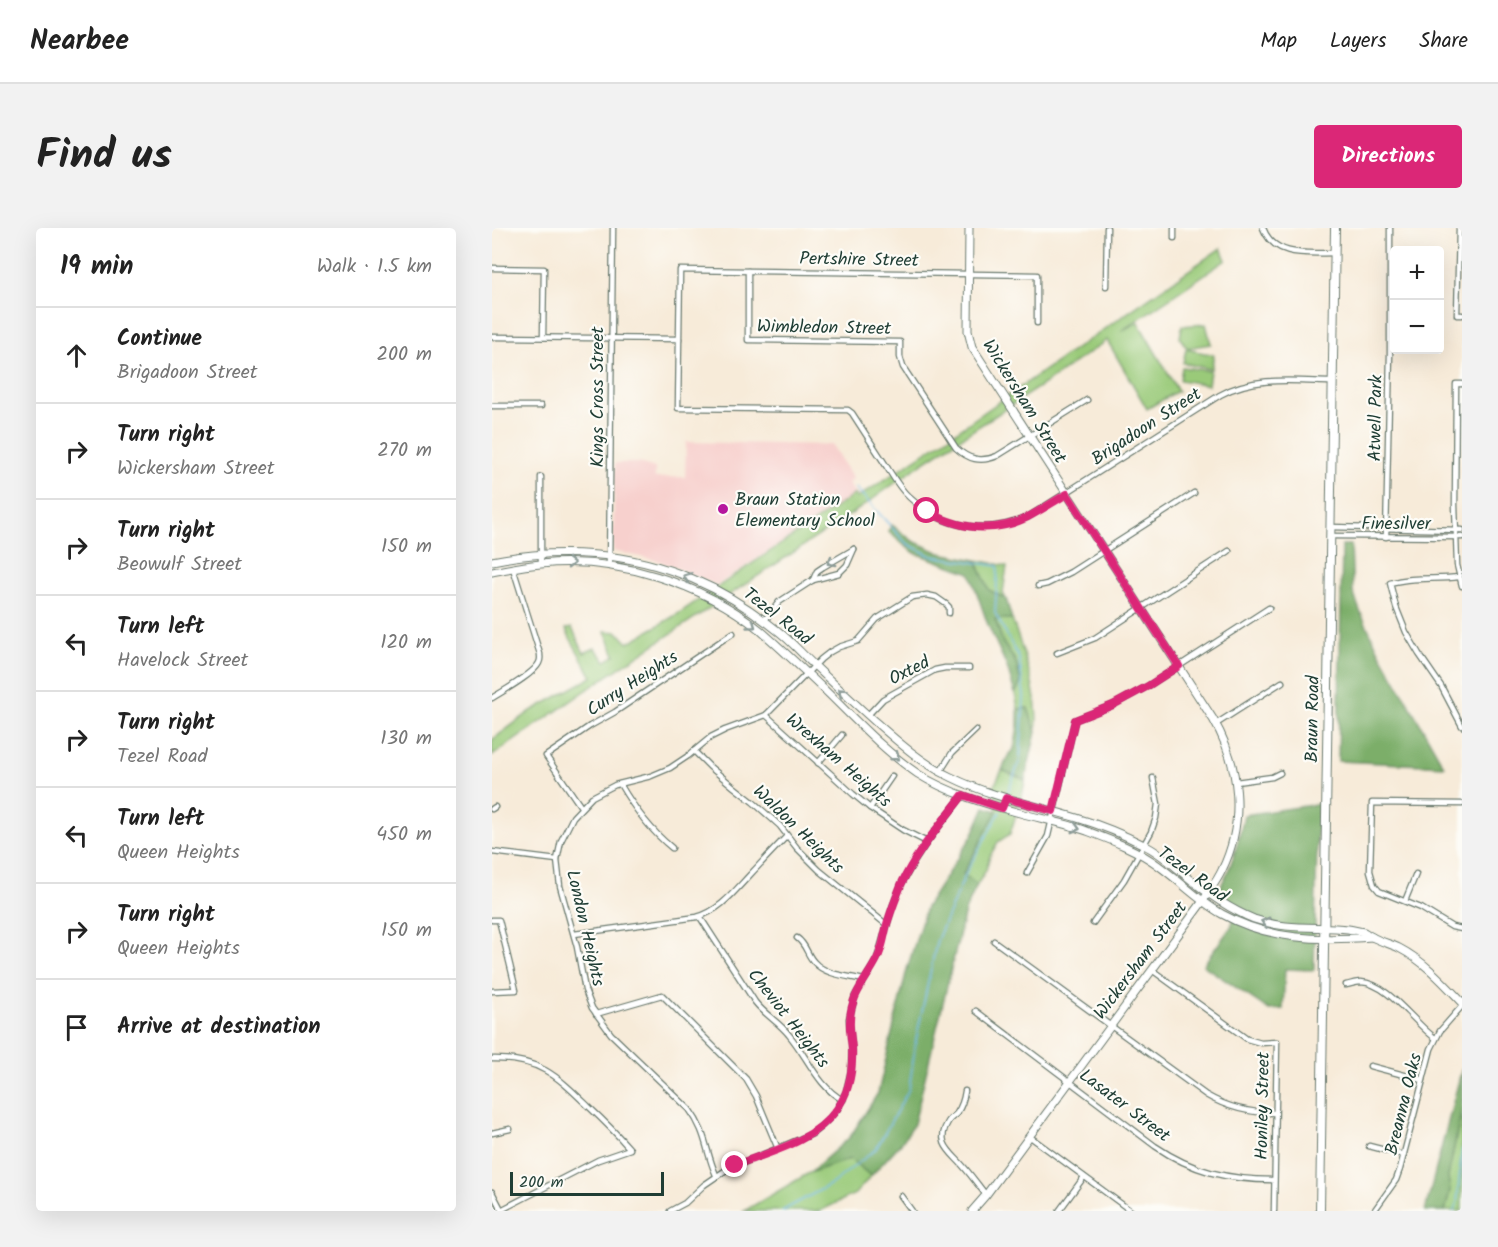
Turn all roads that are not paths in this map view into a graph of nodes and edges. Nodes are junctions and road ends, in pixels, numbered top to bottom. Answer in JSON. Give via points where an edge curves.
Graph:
{"nodes":[{"id":1,"x":613,"y":228,"type":"edge"},
{"id":2,"x":969,"y":228,"type":"edge"},
{"id":3,"x":1107,"y":228,"type":"edge"},
{"id":4,"x":1174,"y":228,"type":"edge"},
{"id":5,"x":1263,"y":228,"type":"edge"},
{"id":6,"x":1335,"y":228,"type":"edge"},
{"id":7,"x":1390,"y":228,"type":"edge"},
{"id":8,"x":1459,"y":228,"type":"edge"},
{"id":9,"x":1174,"y":238,"type":"dead end"},
{"id":10,"x":1334,"y":253,"type":"junction"},
{"id":11,"x":492,"y":268,"type":"edge"},
{"id":12,"x":748,"y":271,"type":"junction"},
{"id":13,"x":968,"y":274,"type":"junction"},
{"id":14,"x":1106,"y":286,"type":"dead end"},
{"id":15,"x":1460,"y":315,"type":"edge"},
{"id":16,"x":1037,"y":322,"type":"dead end"},
{"id":17,"x":492,"y":337,"type":"edge"},
{"id":18,"x":543,"y":337,"type":"junction"},
{"id":19,"x":611,"y":337,"type":"junction"},
{"id":20,"x":679,"y":339,"type":"junction"},
{"id":21,"x":1331,"y":382,"type":"junction"},
{"id":22,"x":1459,"y":384,"type":"edge"},
{"id":23,"x":1087,"y":400,"type":"dead end"},
{"id":24,"x":492,"y":405,"type":"edge"},
{"id":25,"x":541,"y":406,"type":"dead end"},
{"id":26,"x":1029,"y":436,"type":"junction"},
{"id":27,"x":541,"y":477,"type":"dead end"},
{"id":28,"x":1194,"y":493,"type":"dead end"},
{"id":29,"x":1067,"y":494,"type":"junction"},
{"id":30,"x":1330,"y":527,"type":"junction"},
{"id":31,"x":1386,"y":529,"type":"junction"},
{"id":32,"x":1459,"y":530,"type":"edge"},
{"id":33,"x":1330,"y":536,"type":"junction"},
{"id":34,"x":1386,"y":537,"type":"junction"},
{"id":35,"x":1460,"y":537,"type":"edge"},
{"id":36,"x":1104,"y":551,"type":"junction"},
{"id":37,"x":1229,"y":552,"type":"dead end"},
{"id":38,"x":541,"y":554,"type":"junction"},
{"id":39,"x":609,"y":556,"type":"junction"},
{"id":40,"x":492,"y":561,"type":"edge"},
{"id":41,"x":541,"y":564,"type":"junction"},
{"id":42,"x":609,"y":566,"type":"junction"},
{"id":43,"x":513,"y":568,"type":"junction"},
{"id":44,"x":492,"y":572,"type":"edge"},
{"id":45,"x":1459,"y":577,"type":"junction"},
{"id":46,"x":813,"y":580,"type":"junction"},
{"id":47,"x":1038,"y":586,"type":"dead end"},
{"id":48,"x":1462,"y":586,"type":"edge"},
{"id":49,"x":1269,"y":608,"type":"dead end"},
{"id":50,"x":1142,"y":609,"type":"junction"},
{"id":51,"x":949,"y":612,"type":"dead end"},
{"id":52,"x":764,"y":621,"type":"junction"},
{"id":53,"x":733,"y":633,"type":"dead end"},
{"id":54,"x":1057,"y":653,"type":"dead end"},
{"id":55,"x":814,"y":666,"type":"junction"},
{"id":56,"x":1179,"y":666,"type":"junction"},
{"id":57,"x":969,"y":668,"type":"dead end"},
{"id":58,"x":807,"y":673,"type":"junction"},
{"id":59,"x":1282,"y":682,"type":"dead end"},
{"id":60,"x":492,"y":698,"type":"edge"},
{"id":61,"x":766,"y":715,"type":"junction"},
{"id":62,"x":868,"y":715,"type":"junction"},
{"id":63,"x":1216,"y":724,"type":"junction"},
{"id":64,"x":1462,"y":726,"type":"edge"},
{"id":65,"x":976,"y":730,"type":"dead end"},
{"id":66,"x":842,"y":735,"type":"dead end"},
{"id":67,"x":694,"y":751,"type":"junction"},
{"id":68,"x":818,"y":763,"type":"junction"},
{"id":69,"x":940,"y":772,"type":"junction"},
{"id":70,"x":1280,"y":773,"type":"dead end"},
{"id":71,"x":892,"y":776,"type":"dead end"},
{"id":72,"x":1153,"y":778,"type":"dead end"},
{"id":73,"x":1236,"y":782,"type":"junction"},
{"id":74,"x":621,"y":784,"type":"junction"},
{"id":75,"x":963,"y":795,"type":"junction"},
{"id":76,"x":1006,"y":798,"type":"junction"},
{"id":77,"x":1462,"y":804,"type":"edge"},
{"id":78,"x":581,"y":807,"type":"junction"},
{"id":79,"x":870,"y":808,"type":"junction"},
{"id":80,"x":1002,"y":808,"type":"junction"},
{"id":81,"x":1053,"y":811,"type":"junction"},
{"id":82,"x":1050,"y":821,"type":"junction"},
{"id":83,"x":788,"y":836,"type":"junction"},
{"id":84,"x":927,"y":842,"type":"junction"},
{"id":85,"x":1144,"y":845,"type":"junction"},
{"id":86,"x":672,"y":848,"type":"dead end"},
{"id":87,"x":492,"y":852,"type":"edge"},
{"id":88,"x":1139,"y":854,"type":"junction"},
{"id":89,"x":557,"y":860,"type":"junction"},
{"id":90,"x":1027,"y":873,"type":"dead end"},
{"id":91,"x":1416,"y":874,"type":"dead end"},
{"id":92,"x":1208,"y":893,"type":"junction"},
{"id":93,"x":1203,"y":901,"type":"junction"},
{"id":94,"x":1405,"y":901,"type":"junction"},
{"id":95,"x":700,"y":916,"type":"junction"},
{"id":96,"x":492,"y":920,"type":"edge"},
{"id":97,"x":1093,"y":923,"type":"dead end"},
{"id":98,"x":887,"y":925,"type":"junction"},
{"id":99,"x":1323,"y":928,"type":"junction"},
{"id":100,"x":1462,"y":929,"type":"edge"},
{"id":101,"x":574,"y":934,"type":"junction"},
{"id":102,"x":1372,"y":937,"type":"junction"},
{"id":103,"x":797,"y":938,"type":"dead end"},
{"id":104,"x":1323,"y":939,"type":"junction"},
{"id":105,"x":994,"y":941,"type":"dead end"},
{"id":106,"x":1152,"y":970,"type":"junction"},
{"id":107,"x":864,"y":980,"type":"junction"},
{"id":108,"x":1346,"y":985,"type":"dead end"},
{"id":109,"x":492,"y":991,"type":"edge"},
{"id":110,"x":1462,"y":1004,"type":"edge"},
{"id":111,"x":976,"y":1011,"type":"dead end"},
{"id":112,"x":596,"y":1014,"type":"junction"},
{"id":113,"x":1110,"y":1026,"type":"junction"},
{"id":114,"x":1435,"y":1038,"type":"junction"},
{"id":115,"x":492,"y":1059,"type":"edge"},
{"id":116,"x":1370,"y":1066,"type":"dead end"},
{"id":117,"x":1423,"y":1080,"type":"junction"},
{"id":118,"x":1070,"y":1081,"type":"junction"},
{"id":119,"x":965,"y":1090,"type":"dead end"},
{"id":120,"x":843,"y":1100,"type":"junction"},
{"id":121,"x":1275,"y":1113,"type":"junction"},
{"id":122,"x":510,"y":1129,"type":"dead end"},
{"id":123,"x":492,"y":1133,"type":"edge"},
{"id":124,"x":1029,"y":1136,"type":"junction"},
{"id":125,"x":1369,"y":1146,"type":"dead end"},
{"id":126,"x":778,"y":1149,"type":"junction"},
{"id":127,"x":1404,"y":1155,"type":"junction"},
{"id":128,"x":716,"y":1175,"type":"junction"},
{"id":129,"x":1084,"y":1177,"type":"junction"},
{"id":130,"x":1274,"y":1180,"type":"junction"},
{"id":131,"x":492,"y":1191,"type":"edge"},
{"id":132,"x":986,"y":1195,"type":"junction"},
{"id":133,"x":901,"y":1196,"type":"dead end"},
{"id":134,"x":502,"y":1211,"type":"edge"},
{"id":135,"x":670,"y":1211,"type":"edge"},
{"id":136,"x":912,"y":1211,"type":"edge"},
{"id":137,"x":972,"y":1211,"type":"edge"},
{"id":138,"x":1059,"y":1211,"type":"edge"},
{"id":139,"x":1131,"y":1211,"type":"edge"},
{"id":140,"x":1274,"y":1211,"type":"edge"},
{"id":141,"x":1320,"y":1211,"type":"edge"},
{"id":142,"x":1374,"y":1211,"type":"edge"}],
"edges":[{"from":1,"to":19,"type":"street","name":"Kings Cross Street"},
{"from":2,"to":13,"type":"main road","name":"Wickersham Street"},
{"from":3,"to":14,"type":"street"},
{"from":4,"to":9,"type":"street"},
{"from":5,"to":10,"type":"street","via":[[1275,246],[1282,249]]},
{"from":6,"to":10,"type":"main road","name":"Braun Road"},
{"from":7,"to":31,"type":"street","name":"Atwell Park"},
{"from":8,"to":15,"type":"street"},
{"from":10,"to":21,"type":"main road","name":"Braun Road"},
{"from":11,"to":18,"type":"street","via":[[544,269]]},
{"from":12,"to":13,"type":"street","name":"Pertshire Street"},
{"from":12,"to":20,"type":"street","name":"Pertshire Street","via":[[680,270]]},
{"from":12,"to":26,"type":"street","name":"Wimbledon Street","via":[[748,340],[900,342],[903,367],[963,455],[976,460],[993,458]]},
{"from":13,"to":16,"type":"street","name":"Pertshire Street","via":[[1037,275]]},
{"from":13,"to":26,"type":"main road","name":"Wickersham Street","via":[[968,331],[972,347]]},
{"from":17,"to":18,"type":"street"},
{"from":18,"to":19,"type":"street"},
{"from":19,"to":20,"type":"street"},
{"from":19,"to":39,"type":"street","name":"Kings Cross Street"},
{"from":20,"to":29,"type":"street","name":"Brigadoon Street","via":[[678,408],[848,410],[908,496],[927,511],[955,524],[983,528],[1006,525]]},
{"from":21,"to":29,"type":"street","name":"Brigadoon Street","via":[[1263,381],[1236,387]]},
{"from":21,"to":30,"type":"main road","name":"Braun Road"},
{"from":22,"to":32,"type":"street","via":[[1455,505]]},
{"from":23,"to":26,"type":"street"},
{"from":24,"to":25,"type":"street"},
{"from":26,"to":29,"type":"main road","name":"Wickersham Street"},
{"from":27,"to":38,"type":"street"},
{"from":28,"to":36,"type":"street"},
{"from":29,"to":36,"type":"main road","name":"Wickersham Street"},
{"from":30,"to":31,"type":"street","name":"Finesilver"},
{"from":30,"to":33,"type":"main road","name":"Braun Road"},
{"from":31,"to":32,"type":"street","name":"Finesilver"},
{"from":31,"to":34,"type":"street","name":"Atwell Park"},
{"from":32,"to":35,"type":"street"},
{"from":33,"to":34,"type":"street","name":"Finesilver"},
{"from":33,"to":99,"type":"main road","name":"Braun Road"},
{"from":34,"to":35,"type":"street","name":"Finesilver"},
{"from":35,"to":45,"type":"street","via":[[1456,557]]},
{"from":36,"to":47,"type":"street","via":[[1060,578]]},
{"from":36,"to":50,"type":"main road","name":"Wickersham Street"},
{"from":37,"to":50,"type":"street"},
{"from":38,"to":39,"type":"main road","name":"Tezel Road"},
{"from":38,"to":40,"type":"main road","name":"Tezel Road"},
{"from":38,"to":41,"type":"street"},
{"from":39,"to":42,"type":"street","name":"Kings Cross Street"},
{"from":52,"to":39,"type":"main road","name":"Tezel Road","one_way":true,"via":[[742,604],[692,578]]},
{"from":41,"to":42,"type":"main road","name":"Tezel Road","one_way":true},
{"from":41,"to":43,"type":"main road","name":"Tezel Road"},
{"from":42,"to":58,"type":"main road","name":"Tezel Road","one_way":true,"via":[[649,574],[700,593],[759,630]]},
{"from":43,"to":44,"type":"main road","name":"Tezel Road"},
{"from":43,"to":60,"type":"street","via":[[540,658],[532,672]]},
{"from":45,"to":48,"type":"street"},
{"from":45,"to":64,"type":"street","via":[[1390,582],[1406,632],[1442,686]]},
{"from":46,"to":46,"type":"street","one_way":true,"via":[[839,573],[854,549],[823,567]]},
{"from":46,"to":52,"type":"street","via":[[779,602]]},
{"from":49,"to":56,"type":"street"},
{"from":50,"to":54,"type":"street","via":[[1095,638]]},
{"from":50,"to":56,"type":"main road","name":"Wickersham Street"},
{"from":51,"to":55,"type":"street","name":"London Heights","via":[[949,607],[936,597],[912,597],[877,619],[858,641],[830,652]]},
{"from":52,"to":55,"type":"main road","name":"Tezel Road"},
{"from":53,"to":78,"type":"street","name":"Curry Heights","via":[[546,756]]},
{"from":55,"to":58,"type":"street","name":"London Heights"},
{"from":62,"to":55,"type":"main road","name":"Tezel Road","one_way":true},
{"from":56,"to":63,"type":"main road","name":"Wickersham Street"},
{"from":56,"to":81,"type":"street","via":[[1113,705],[1075,720]]},
{"from":57,"to":62,"type":"street","name":"Oxted","via":[[935,670],[883,699]]},
{"from":58,"to":61,"type":"street","name":"London Heights"},
{"from":58,"to":75,"type":"main road","name":"Tezel Road","one_way":true,"via":[[901,761]]},
{"from":59,"to":63,"type":"street"},
{"from":61,"to":67,"type":"street","name":"London Heights","via":[[725,730]]},
{"from":61,"to":68,"type":"street","name":"Wrexham Heights"},
{"from":62,"to":69,"type":"main road","name":"Tezel Road"},
{"from":63,"to":73,"type":"main road","name":"Wickersham Street","via":[[1229,752]]},
{"from":65,"to":69,"type":"street","via":[[952,753]]},
{"from":66,"to":68,"type":"street"},
{"from":67,"to":74,"type":"street","name":"London Heights","via":[[670,768]]},
{"from":67,"to":83,"type":"street","name":"Waldon Heights"},
{"from":68,"to":79,"type":"street","name":"Wrexham Heights"},
{"from":69,"to":76,"type":"main road","name":"Tezel Road"},
{"from":70,"to":73,"type":"street"},
{"from":71,"to":79,"type":"street"},
{"from":72,"to":85,"type":"street","via":[[1156,818]]},
{"from":73,"to":92,"type":"main road","name":"Wickersham Street","via":[[1237,817],[1230,851]]},
{"from":74,"to":78,"type":"street","name":"London Heights","via":[[599,792]]},
{"from":74,"to":86,"type":"street","via":[[641,816]]},
{"from":75,"to":80,"type":"main road","name":"Tezel Road"},
{"from":75,"to":84,"type":"street"},
{"from":76,"to":80,"type":"street"},
{"from":76,"to":81,"type":"main road","name":"Tezel Road"},
{"from":77,"to":94,"type":"street","via":[[1372,803],[1371,879],[1379,891]]},
{"from":78,"to":89,"type":"street","name":"London Heights","via":[[564,832]]},
{"from":79,"to":84,"type":"street","name":"Wrexham Heights"},
{"from":80,"to":82,"type":"main road","name":"Tezel Road"},
{"from":81,"to":82,"type":"street"},
{"from":81,"to":85,"type":"main road","name":"Tezel Road"},
{"from":82,"to":88,"type":"main road","name":"Tezel Road","one_way":true,"via":[[1085,830]]},
{"from":82,"to":90,"type":"street","via":[[1045,841]]},
{"from":83,"to":95,"type":"street","via":[[729,897],[712,912]]},
{"from":83,"to":98,"type":"street","name":"Waldon Heights","via":[[819,870]]},
{"from":84,"to":98,"type":"street","via":[[902,883]]},
{"from":85,"to":88,"type":"street"},
{"from":85,"to":92,"type":"main road","name":"Tezel Road"},
{"from":87,"to":89,"type":"street"},
{"from":88,"to":93,"type":"main road","name":"Tezel Road"},
{"from":88,"to":97,"type":"street"},
{"from":89,"to":101,"type":"street","name":"London Heights"},
{"from":91,"to":94,"type":"street"},
{"from":92,"to":93,"type":"main road","name":"Wickersham Street"},
{"from":99,"to":92,"type":"main road","name":"Tezel Road","one_way":true,"via":[[1282,926],[1254,919]]},
{"from":93,"to":104,"type":"main road","name":"Tezel Road","via":[[1259,930]]},
{"from":93,"to":106,"type":"main road","name":"Wickersham Street"},
{"from":94,"to":100,"type":"street"},
{"from":95,"to":101,"type":"street"},
{"from":95,"to":120,"type":"street","name":"Cheviot Heights","via":[[760,1009],[788,1033],[828,1090]]},
{"from":96,"to":109,"type":"street","via":[[499,920],[516,990]]},
{"from":98,"to":107,"type":"street","via":[[877,959]]},
{"from":99,"to":102,"type":"main road","name":"Tezel Road","via":[[1364,932]]},
{"from":99,"to":104,"type":"main road","name":"Braun Road"},
{"from":101,"to":112,"type":"street","name":"London Heights","via":[[585,990]]},
{"from":102,"to":104,"type":"main road","name":"Tezel Road"},
{"from":102,"to":110,"type":"main road","name":"Tezel Road","via":[[1419,961]]},
{"from":103,"to":107,"type":"street","via":[[820,968]]},
{"from":104,"to":141,"type":"main road","name":"Braun Road"},
{"from":105,"to":113,"type":"street"},
{"from":106,"to":113,"type":"main road","name":"Wickersham Street"},
{"from":106,"to":121,"type":"street","name":"Honiley Street","via":[[1247,1039],[1277,1042]]},
{"from":107,"to":120,"type":"street","via":[[850,1011],[851,1071]]},
{"from":108,"to":114,"type":"street","via":[[1361,982],[1385,992]]},
{"from":110,"to":114,"type":"street","name":"Breanna Oaks"},
{"from":111,"to":118,"type":"street","name":"Lasater Street"},
{"from":112,"to":126,"type":"street","via":[[662,995],[746,1079]]},
{"from":112,"to":128,"type":"street","name":"London Heights","via":[[611,1034],[689,1109],[704,1133]]},
{"from":113,"to":118,"type":"main road","name":"Wickersham Street"},
{"from":113,"to":121,"type":"street","via":[[1216,1101],[1245,1111]]},
{"from":114,"to":117,"type":"street","name":"Breanna Oaks"},
{"from":115,"to":134,"type":"street","via":[[529,1063],[556,1076],[630,1149],[598,1160]]},
{"from":116,"to":117,"type":"street"},
{"from":117,"to":127,"type":"street","name":"Breanna Oaks"},
{"from":118,"to":124,"type":"main road","name":"Wickersham Street"},
{"from":118,"to":130,"type":"street","name":"Lasater Street","via":[[1181,1162],[1234,1178]]},
{"from":119,"to":132,"type":"street","via":[[961,1106],[948,1121],[943,1140]]},
{"from":120,"to":126,"type":"street","via":[[812,1134]]},
{"from":121,"to":130,"type":"street","name":"Honiley Street"},
{"from":122,"to":123,"type":"street"},
{"from":124,"to":129,"type":"street"},
{"from":124,"to":132,"type":"main road","name":"Wickersham Street"},
{"from":125,"to":127,"type":"street"},
{"from":126,"to":128,"type":"street"},
{"from":127,"to":142,"type":"street","name":"Breanna Oaks","via":[[1396,1180]]},
{"from":128,"to":135,"type":"street"},
{"from":129,"to":138,"type":"street"},
{"from":129,"to":139,"type":"street"},
{"from":130,"to":140,"type":"street","name":"Honiley Street"},
{"from":131,"to":134,"type":"street"},
{"from":132,"to":137,"type":"main road","name":"Wickersham Street"},
{"from":133,"to":136,"type":"street"}]}
